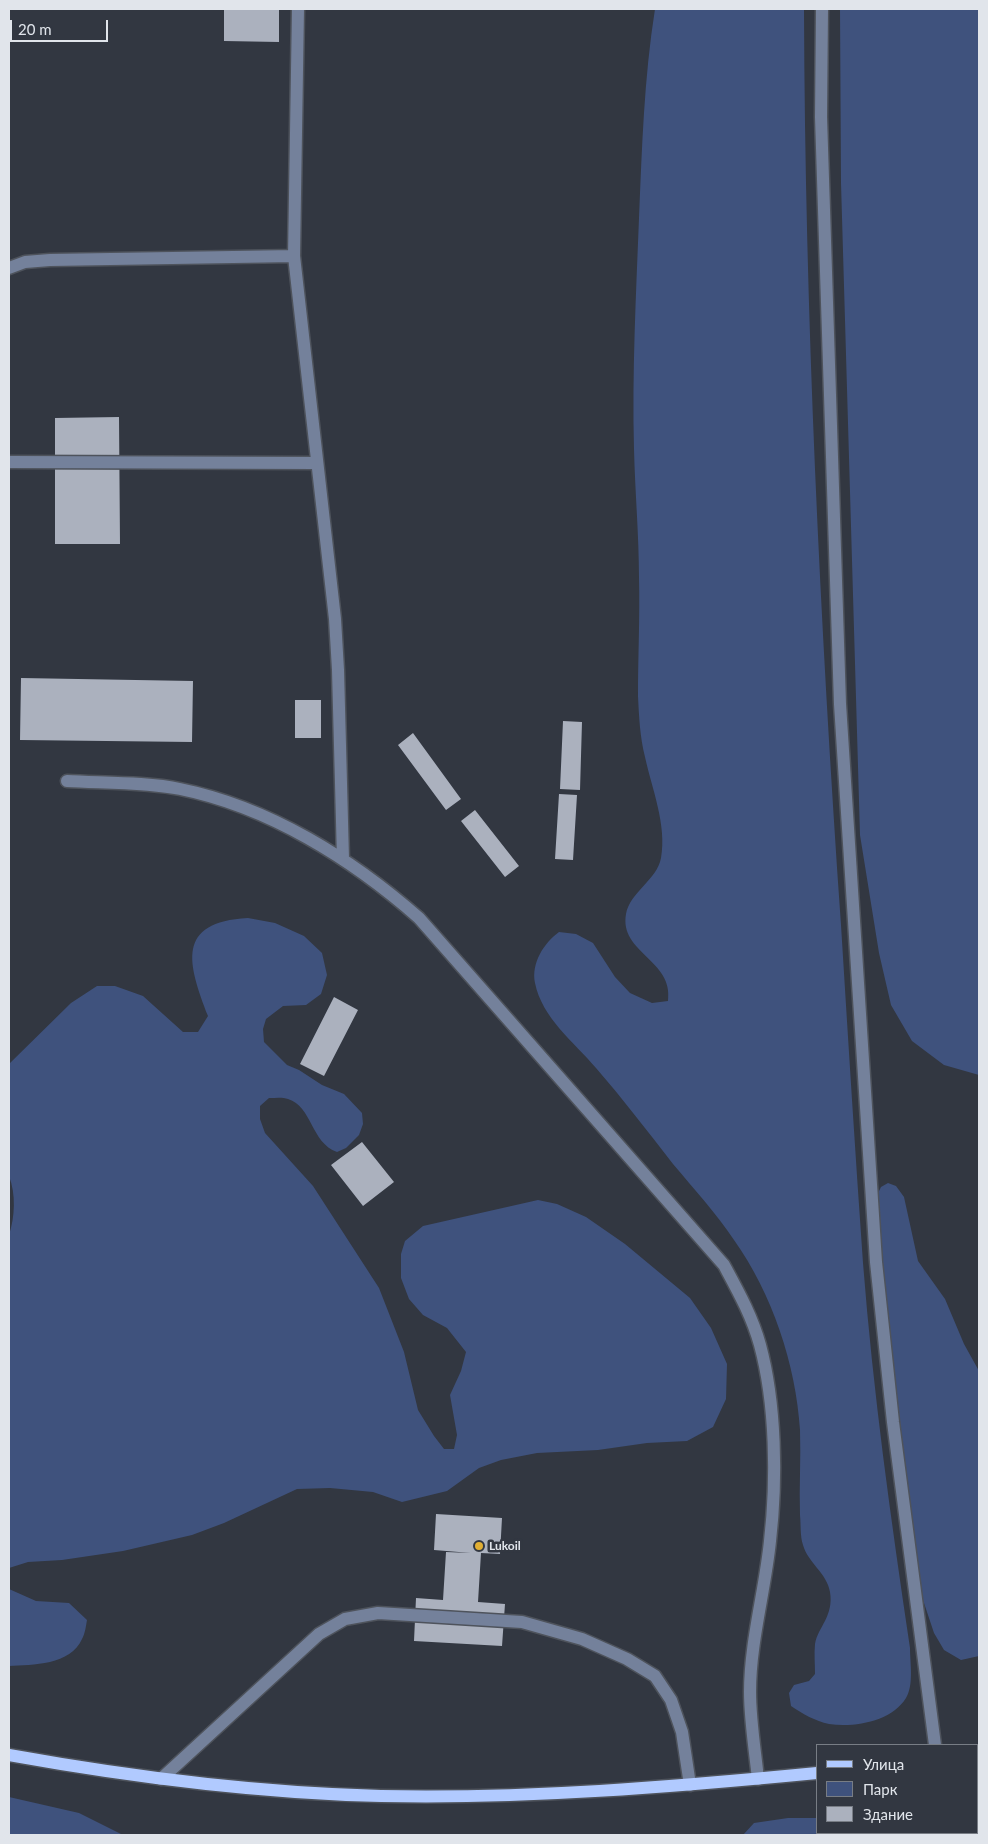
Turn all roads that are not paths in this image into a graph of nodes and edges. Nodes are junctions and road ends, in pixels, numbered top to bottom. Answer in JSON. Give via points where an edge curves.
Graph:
{"nodes":[{"id":1,"x":298,"y":9,"type":"edge"},
{"id":2,"x":822,"y":9,"type":"edge"},
{"id":3,"x":294,"y":256,"type":"junction"},
{"id":4,"x":9,"y":268,"type":"edge"},
{"id":5,"x":9,"y":462,"type":"edge"},
{"id":6,"x":317,"y":463,"type":"junction"},
{"id":7,"x":66,"y":781,"type":"dead end"},
{"id":8,"x":343,"y":859,"type":"junction"},
{"id":9,"x":934,"y":1744,"type":"edge"},
{"id":10,"x":9,"y":1755,"type":"edge"},
{"id":11,"x":816,"y":1773,"type":"edge"},
{"id":12,"x":161,"y":1779,"type":"junction"},
{"id":13,"x":758,"y":1779,"type":"junction"},
{"id":14,"x":690,"y":1784,"type":"junction"}],
"edges":[{"from":1,"to":3,"type":"lane"},
{"from":2,"to":9,"type":"lane","via":[[821,117],[840,704],[876,1262]]},
{"from":3,"to":4,"type":"lane","via":[[50,260],[25,262]]},
{"from":3,"to":6,"type":"lane"},
{"from":5,"to":6,"type":"lane"},
{"from":6,"to":8,"type":"lane","via":[[338,670]]},
{"from":7,"to":8,"type":"lane","via":[[178,789],[216,798],[274,822]]},
{"from":8,"to":13,"type":"lane","via":[[419,918],[724,1265],[744,1303],[760,1345],[770,1401],[774,1478],[770,1540],[750,1692]]},
{"from":10,"to":12,"type":"main road"},
{"from":11,"to":13,"type":"main road"},
{"from":12,"to":14,"type":"main road","via":[[398,1796],[588,1793]]},
{"from":12,"to":14,"type":"lane","via":[[319,1634],[345,1619],[378,1613],[522,1622],[582,1639],[627,1659],[655,1676],[671,1700],[682,1732]]},
{"from":13,"to":14,"type":"main road"}]}
